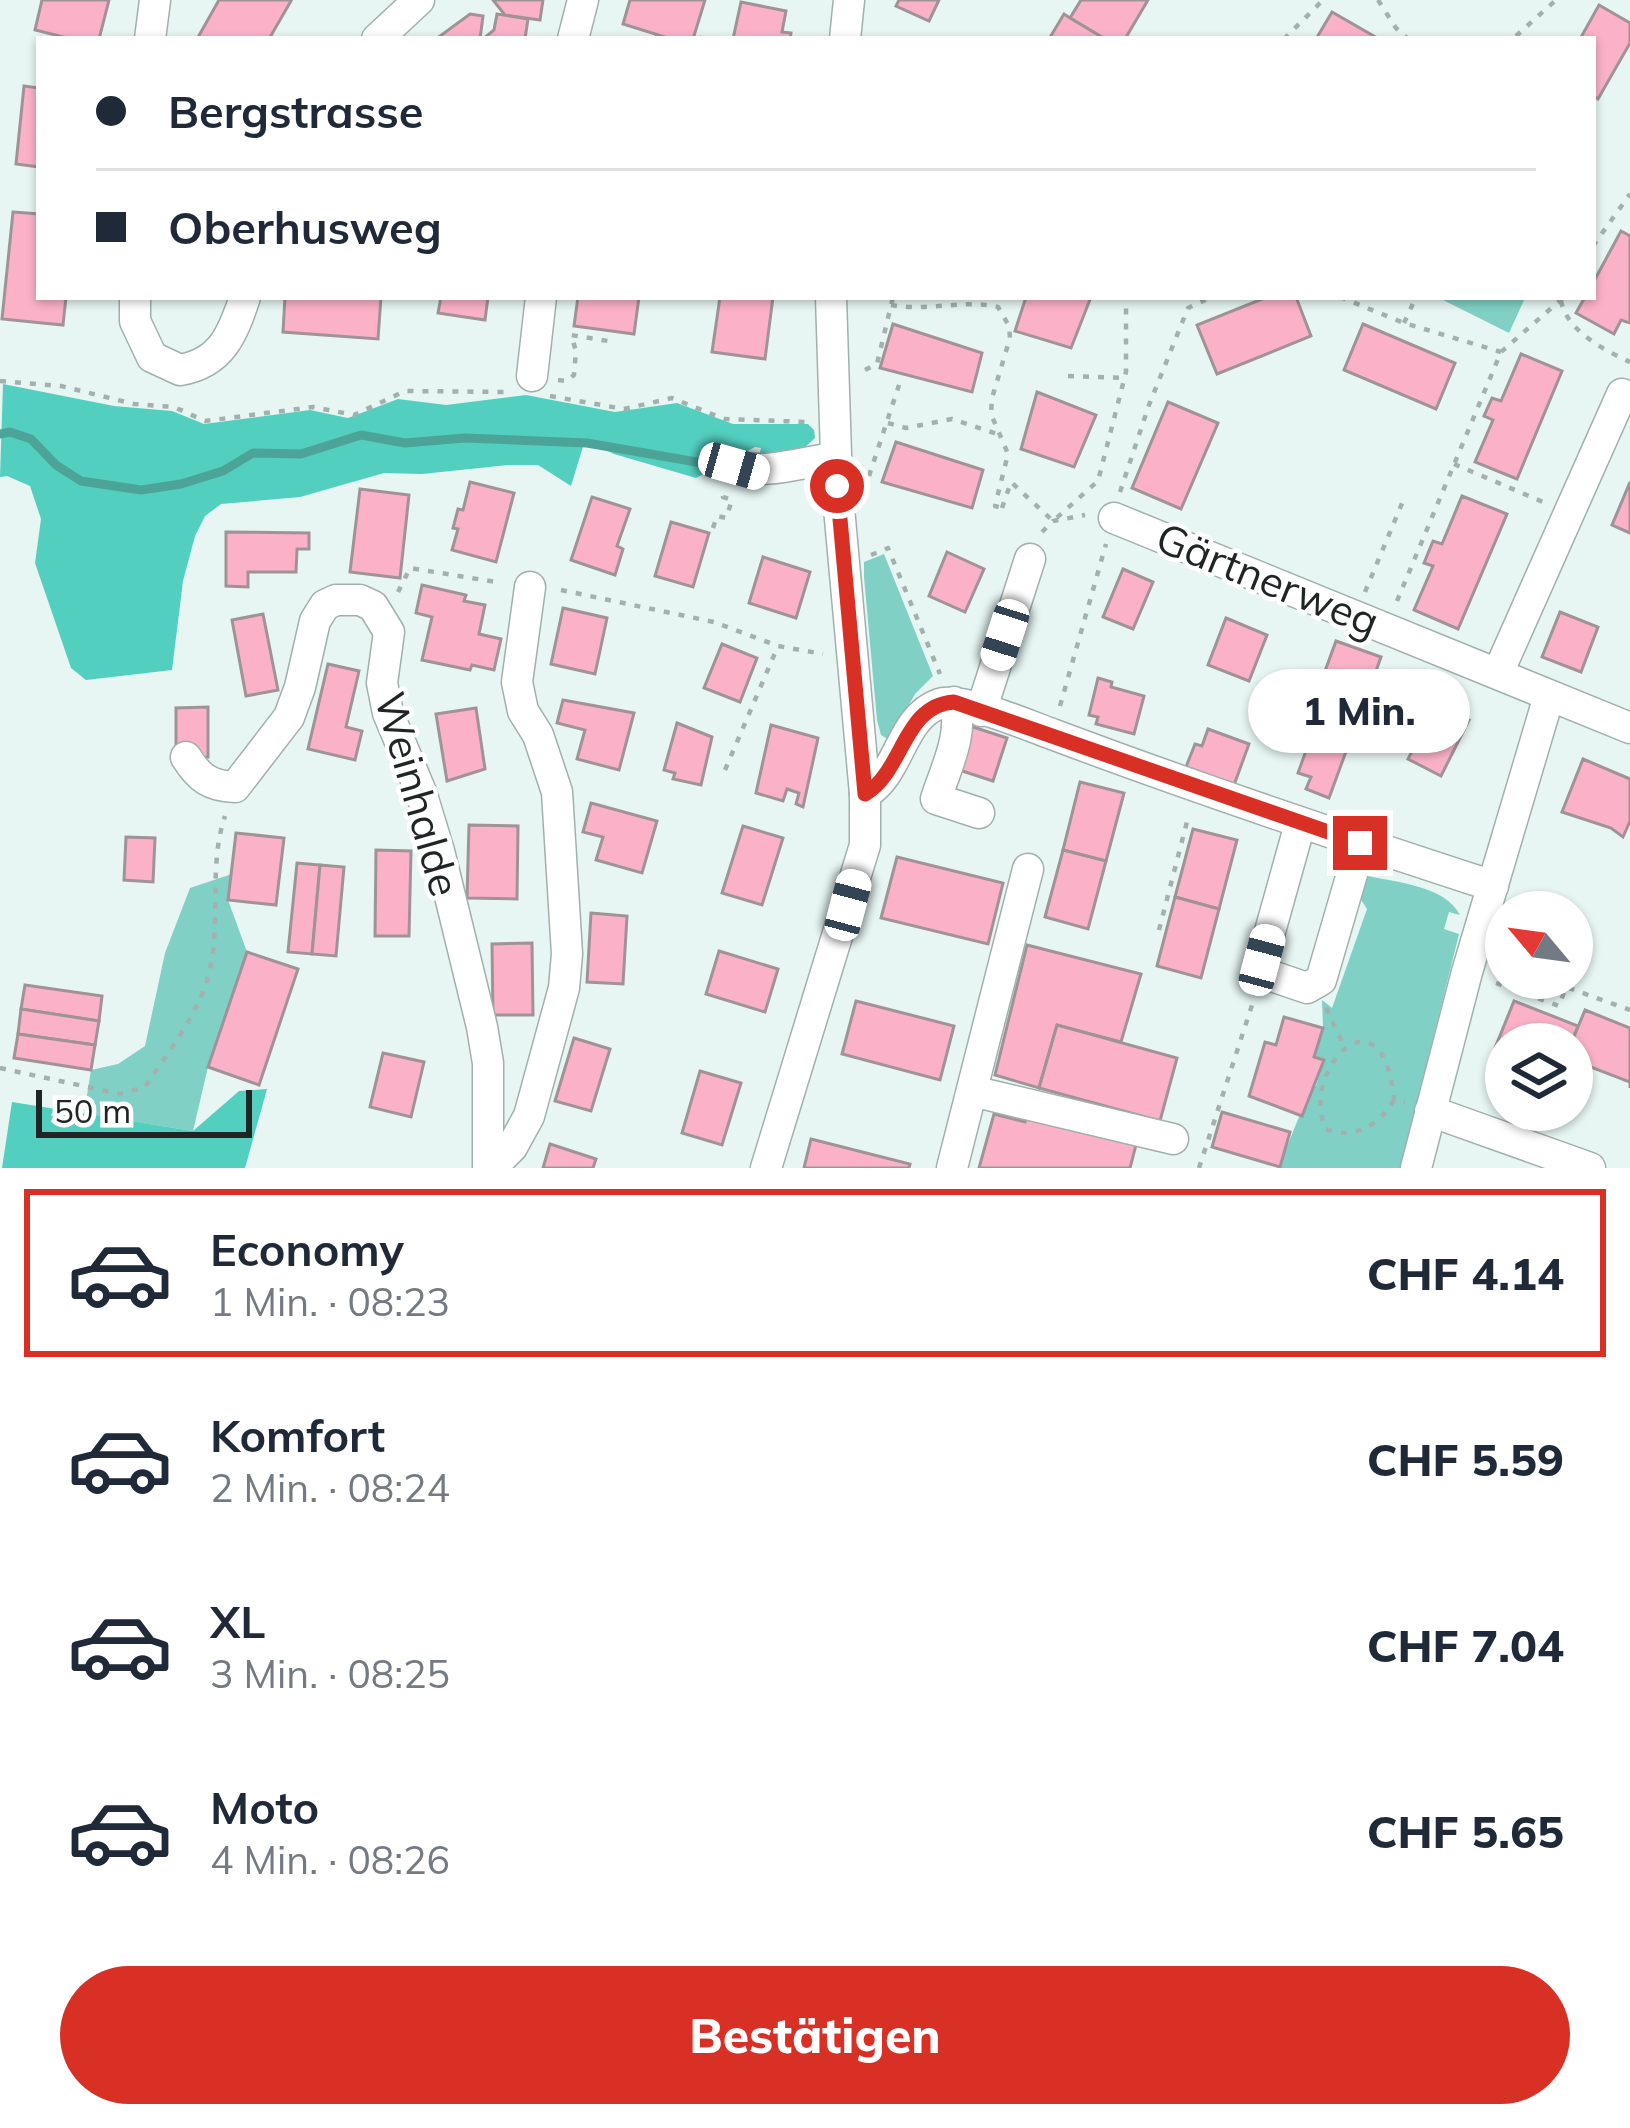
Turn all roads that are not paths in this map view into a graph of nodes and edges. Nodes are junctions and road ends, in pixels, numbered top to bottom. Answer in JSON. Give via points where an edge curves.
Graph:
{"nodes":[{"id":1,"x":155,"y":0,"type":"edge"},
{"id":2,"x":419,"y":0,"type":"edge"},
{"id":3,"x":584,"y":0,"type":"edge"},
{"id":4,"x":849,"y":0,"type":"edge"},
{"id":5,"x":149,"y":36,"type":"edge"},
{"id":6,"x":380,"y":36,"type":"edge"},
{"id":7,"x":574,"y":36,"type":"edge"},
{"id":8,"x":845,"y":36,"type":"edge"},
{"id":9,"x":135,"y":300,"type":"edge"},
{"id":10,"x":244,"y":300,"type":"edge"},
{"id":11,"x":542,"y":300,"type":"edge"},
{"id":12,"x":831,"y":300,"type":"edge"},
{"id":13,"x":530,"y":388,"type":"road end"},
{"id":14,"x":1622,"y":394,"type":"dead end"},
{"id":15,"x":734,"y":466,"type":"road end"},
{"id":16,"x":836,"y":472,"type":"junction"},
{"id":17,"x":1114,"y":518,"type":"road end"},
{"id":18,"x":1030,"y":559,"type":"dead end"},
{"id":19,"x":542,"y":588,"type":"road end"},
{"id":20,"x":1498,"y":673,"type":"junction"},
{"id":21,"x":1549,"y":696,"type":"junction"},
{"id":22,"x":960,"y":698,"type":"junction"},
{"id":23,"x":1630,"y":728,"type":"edge"},
{"id":24,"x":186,"y":758,"type":"dead end"},
{"id":25,"x":865,"y":794,"type":"junction"},
{"id":26,"x":979,"y":813,"type":"dead end"},
{"id":27,"x":1300,"y":824,"type":"junction"},
{"id":28,"x":1360,"y":843,"type":"junction"},
{"id":29,"x":1028,"y":869,"type":"dead end"},
{"id":30,"x":1493,"y":886,"type":"junction"},
{"id":31,"x":972,"y":1090,"type":"junction"},
{"id":32,"x":1419,"y":1107,"type":"junction"},
{"id":33,"x":1173,"y":1139,"type":"dead end"},
{"id":34,"x":489,"y":1168,"type":"edge"},
{"id":35,"x":766,"y":1168,"type":"edge"},
{"id":36,"x":952,"y":1168,"type":"edge"},
{"id":37,"x":1416,"y":1168,"type":"edge"},
{"id":38,"x":1590,"y":1168,"type":"edge"}],
"edges":[{"from":1,"to":5,"type":"street"},
{"from":2,"to":6,"type":"street"},
{"from":3,"to":7,"type":"street"},
{"from":4,"to":8,"type":"street"},
{"from":9,"to":10,"type":"street","via":[[135,321],[152,357],[180,370],[215,357]]},
{"from":11,"to":13,"type":"street"},
{"from":12,"to":16,"type":"street"},
{"from":14,"to":20,"type":"street"},
{"from":15,"to":16,"type":"street","via":[[758,473],[792,463]]},
{"from":16,"to":25,"type":"street"},
{"from":17,"to":20,"type":"street","name":"Gärtnerweg"},
{"from":18,"to":22,"type":"street"},
{"from":19,"to":34,"type":"street","via":[[517,682],[557,792],[564,988],[529,1116]]},
{"from":20,"to":21,"type":"street","name":"Gärtnerweg"},
{"from":21,"to":23,"type":"street","name":"Gärtnerweg"},
{"from":21,"to":30,"type":"street"},
{"from":22,"to":25,"type":"street","via":[[925,713],[886,777]]},
{"from":22,"to":26,"type":"street","via":[[936,799]]},
{"from":22,"to":27,"type":"street"},
{"from":24,"to":34,"type":"street","name":"Weinhalde","via":[[214,786],[235,787],[289,717],[326,604],[373,606],[388,632],[388,712],[439,850],[482,1027]]},
{"from":25,"to":35,"type":"street","via":[[865,845]]},
{"from":27,"to":28,"type":"street"},
{"from":27,"to":28,"type":"street","via":[[1262,960],[1263,973],[1306,988],[1321,980]]},
{"from":28,"to":30,"type":"street"},
{"from":29,"to":31,"type":"street"},
{"from":30,"to":32,"type":"street"},
{"from":31,"to":33,"type":"street"},
{"from":31,"to":36,"type":"street"},
{"from":32,"to":37,"type":"street"},
{"from":32,"to":38,"type":"street"}]}
